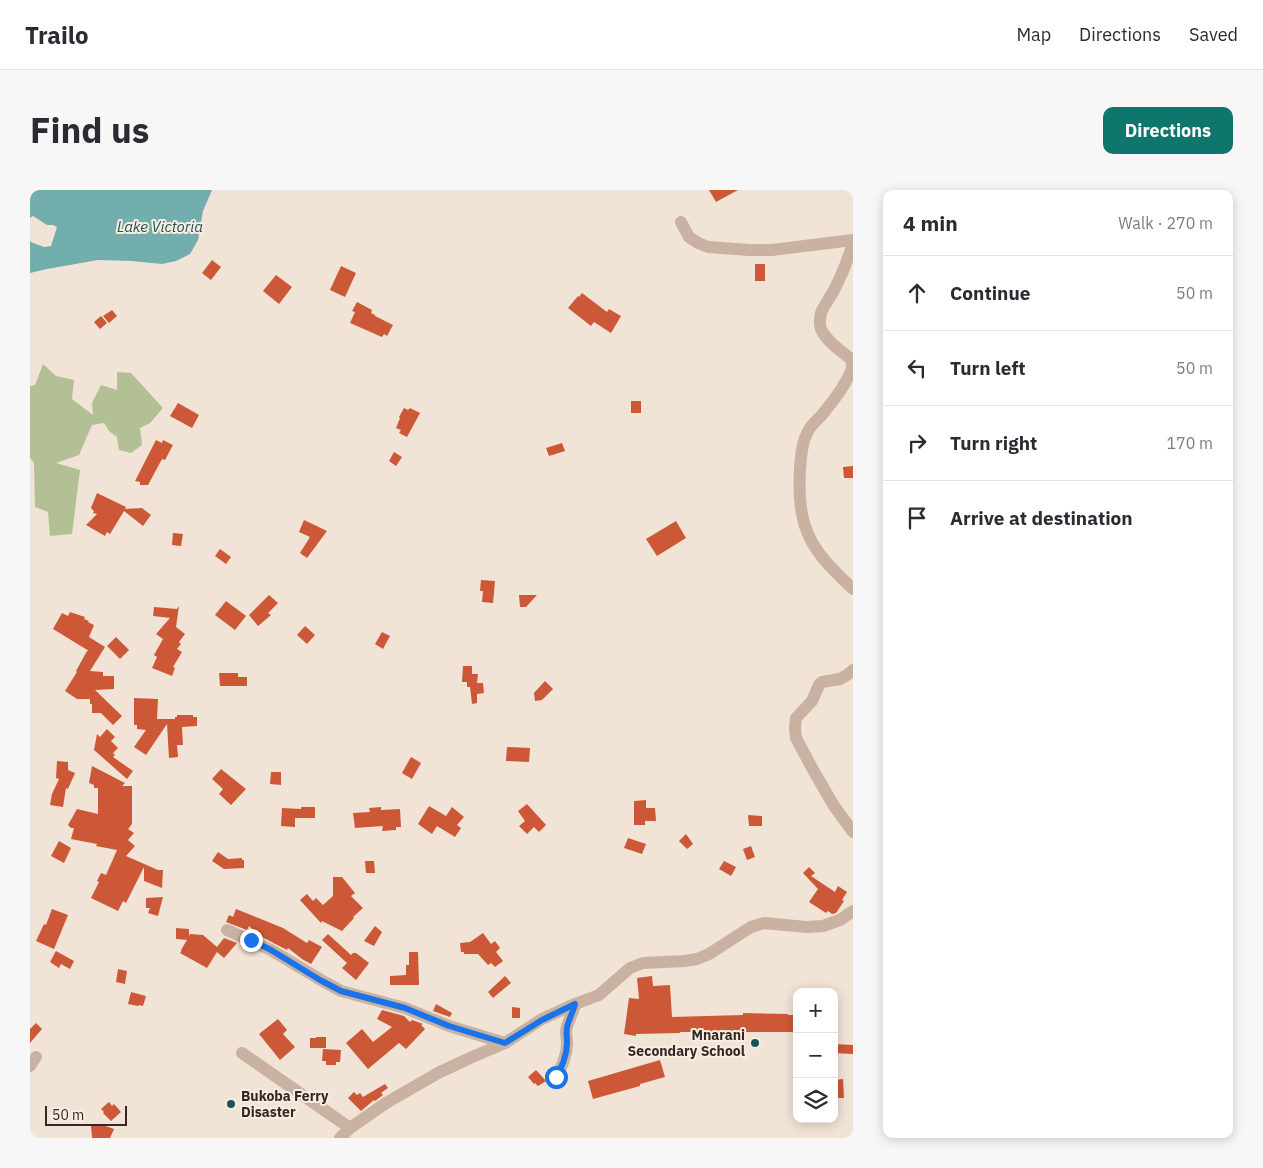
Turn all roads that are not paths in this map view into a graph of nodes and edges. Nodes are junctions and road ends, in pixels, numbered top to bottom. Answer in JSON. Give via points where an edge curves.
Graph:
{"nodes":[{"id":1,"x":681,"y":222,"type":"dead end"},
{"id":2,"x":853,"y":242,"type":"edge"},
{"id":3,"x":853,"y":589,"type":"edge"},
{"id":4,"x":853,"y":670,"type":"edge"},
{"id":5,"x":853,"y":832,"type":"edge"},
{"id":6,"x":853,"y":911,"type":"edge"},
{"id":7,"x":227,"y":930,"type":"dead end"},
{"id":8,"x":575,"y":1004,"type":"junction"},
{"id":9,"x":505,"y":1043,"type":"junction"},
{"id":10,"x":242,"y":1053,"type":"dead end"},
{"id":11,"x":556,"y":1077,"type":"dead end"},
{"id":12,"x":350,"y":1128,"type":"junction"},
{"id":13,"x":340,"y":1138,"type":"edge"}],
"edges":[{"from":1,"to":2,"type":"street","via":[[689,237],[708,247],[772,250]]},
{"from":2,"to":3,"type":"street","via":[[820,321],[824,335],[851,359],[852,369],[806,435],[800,484],[804,525],[812,542],[824,560]]},
{"from":4,"to":5,"type":"street","via":[[840,679],[822,682],[812,701],[796,718],[795,728],[796,738],[808,760]]},
{"from":6,"to":8,"type":"street","via":[[823,926],[764,923],[750,927],[697,959],[643,963],[630,968],[600,995]]},
{"from":7,"to":9,"type":"street","via":[[271,950],[341,991],[405,1008]]},
{"from":8,"to":9,"type":"street"},
{"from":8,"to":11,"type":"street","via":[[566,1032],[564,1061]]},
{"from":9,"to":12,"type":"street","via":[[438,1073]]},
{"from":10,"to":12,"type":"street"},
{"from":12,"to":13,"type":"street"}]}
